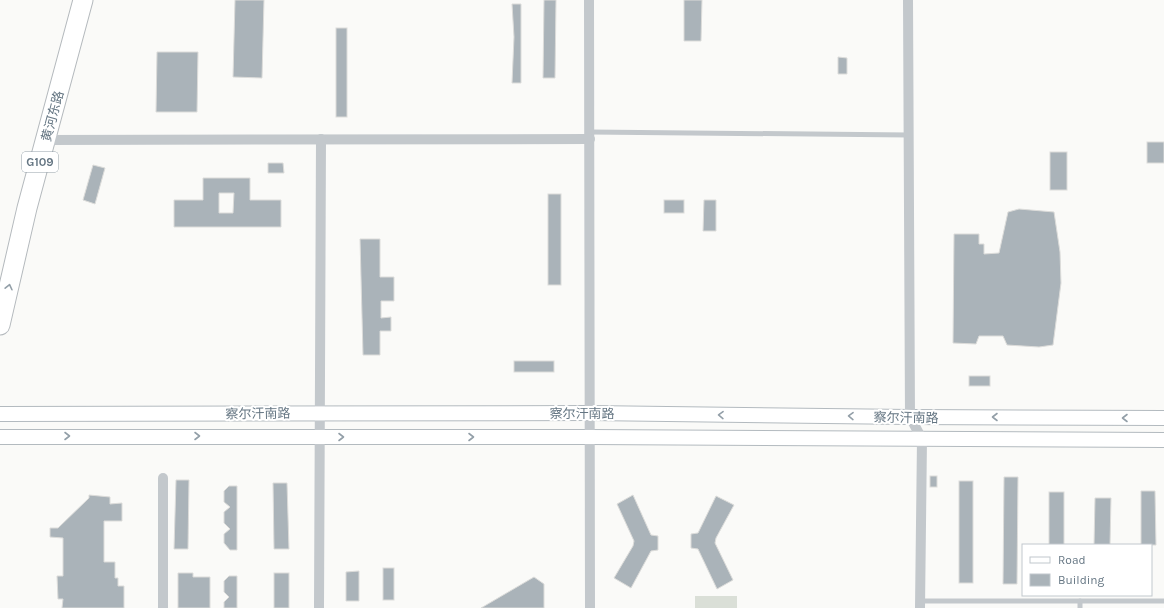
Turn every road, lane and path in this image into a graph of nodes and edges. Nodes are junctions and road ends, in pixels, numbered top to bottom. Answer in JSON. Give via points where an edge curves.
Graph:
{"nodes":[{"id":1,"x":72,"y":0,"type":"edge"},
{"id":2,"x":83,"y":0,"type":"edge"},
{"id":3,"x":589,"y":0,"type":"edge"},
{"id":4,"x":908,"y":0,"type":"edge"},
{"id":5,"x":908,"y":135,"type":"junction"},
{"id":6,"x":590,"y":136,"type":"junction"},
{"id":7,"x":46,"y":140,"type":"junction"},
{"id":8,"x":320,"y":140,"type":"junction"},
{"id":9,"x":0,"y":267,"type":"edge"},
{"id":10,"x":0,"y":325,"type":"edge"},
{"id":11,"x":320,"y":412,"type":"junction"},
{"id":12,"x":590,"y":413,"type":"junction"},
{"id":13,"x":0,"y":414,"type":"edge"},
{"id":14,"x":48,"y":415,"type":"junction"},
{"id":15,"x":910,"y":417,"type":"junction"},
{"id":16,"x":1164,"y":418,"type":"edge"},
{"id":17,"x":47,"y":436,"type":"junction"},
{"id":18,"x":320,"y":436,"type":"junction"},
{"id":19,"x":0,"y":437,"type":"edge"},
{"id":20,"x":590,"y":437,"type":"junction"},
{"id":21,"x":922,"y":439,"type":"junction"},
{"id":22,"x":1164,"y":440,"type":"edge"},
{"id":23,"x":163,"y":478,"type":"dead end"},
{"id":24,"x":1080,"y":601,"type":"junction"},
{"id":25,"x":1164,"y":601,"type":"edge"},
{"id":26,"x":920,"y":605,"type":"edge"},
{"id":27,"x":163,"y":608,"type":"edge"},
{"id":28,"x":319,"y":608,"type":"edge"},
{"id":29,"x":590,"y":608,"type":"edge"},
{"id":30,"x":1080,"y":608,"type":"edge"}],
"edges":[{"from":1,"to":9,"type":"highway","name":"黄河东路","number":"G109"},
{"from":2,"to":7,"type":"highway","name":"黄河东路","number":"G109"},
{"from":3,"to":6,"type":"street"},
{"from":4,"to":5,"type":"street"},
{"from":5,"to":6,"type":"lane"},
{"from":5,"to":15,"type":"street"},
{"from":6,"to":8,"type":"street"},
{"from":6,"to":12,"type":"street"},
{"from":7,"to":8,"type":"street"},
{"from":10,"to":7,"type":"highway","name":"黄河东路","number":"G109","one_way":true,"via":[[27,208]]},
{"from":8,"to":11,"type":"street"},
{"from":11,"to":12,"type":"main road","name":"察尔汗南路"},
{"from":11,"to":14,"type":"main road","name":"察尔汗南路"},
{"from":11,"to":18,"type":"street"},
{"from":15,"to":12,"type":"main road","name":"察尔汗南路","one_way":true},
{"from":12,"to":20,"type":"street"},
{"from":13,"to":14,"type":"main road","name":"察尔汗南路"},
{"from":14,"to":17,"type":"main road"},
{"from":16,"to":15,"type":"main road","name":"察尔汗南路","one_way":true},
{"from":15,"to":21,"type":"street"},
{"from":17,"to":18,"type":"main road","name":"察尔汗南路","one_way":true},
{"from":17,"to":19,"type":"main road","name":"察尔汗南路"},
{"from":18,"to":20,"type":"main road","name":"察尔汗南路","one_way":true},
{"from":18,"to":28,"type":"street"},
{"from":20,"to":21,"type":"main road","name":"察尔汗南路"},
{"from":20,"to":29,"type":"street"},
{"from":21,"to":22,"type":"main road","name":"察尔汗南路"},
{"from":21,"to":26,"type":"street"},
{"from":23,"to":27,"type":"street"},
{"from":24,"to":25,"type":"lane"},
{"from":24,"to":26,"type":"lane"},
{"from":24,"to":30,"type":"lane"}]}
